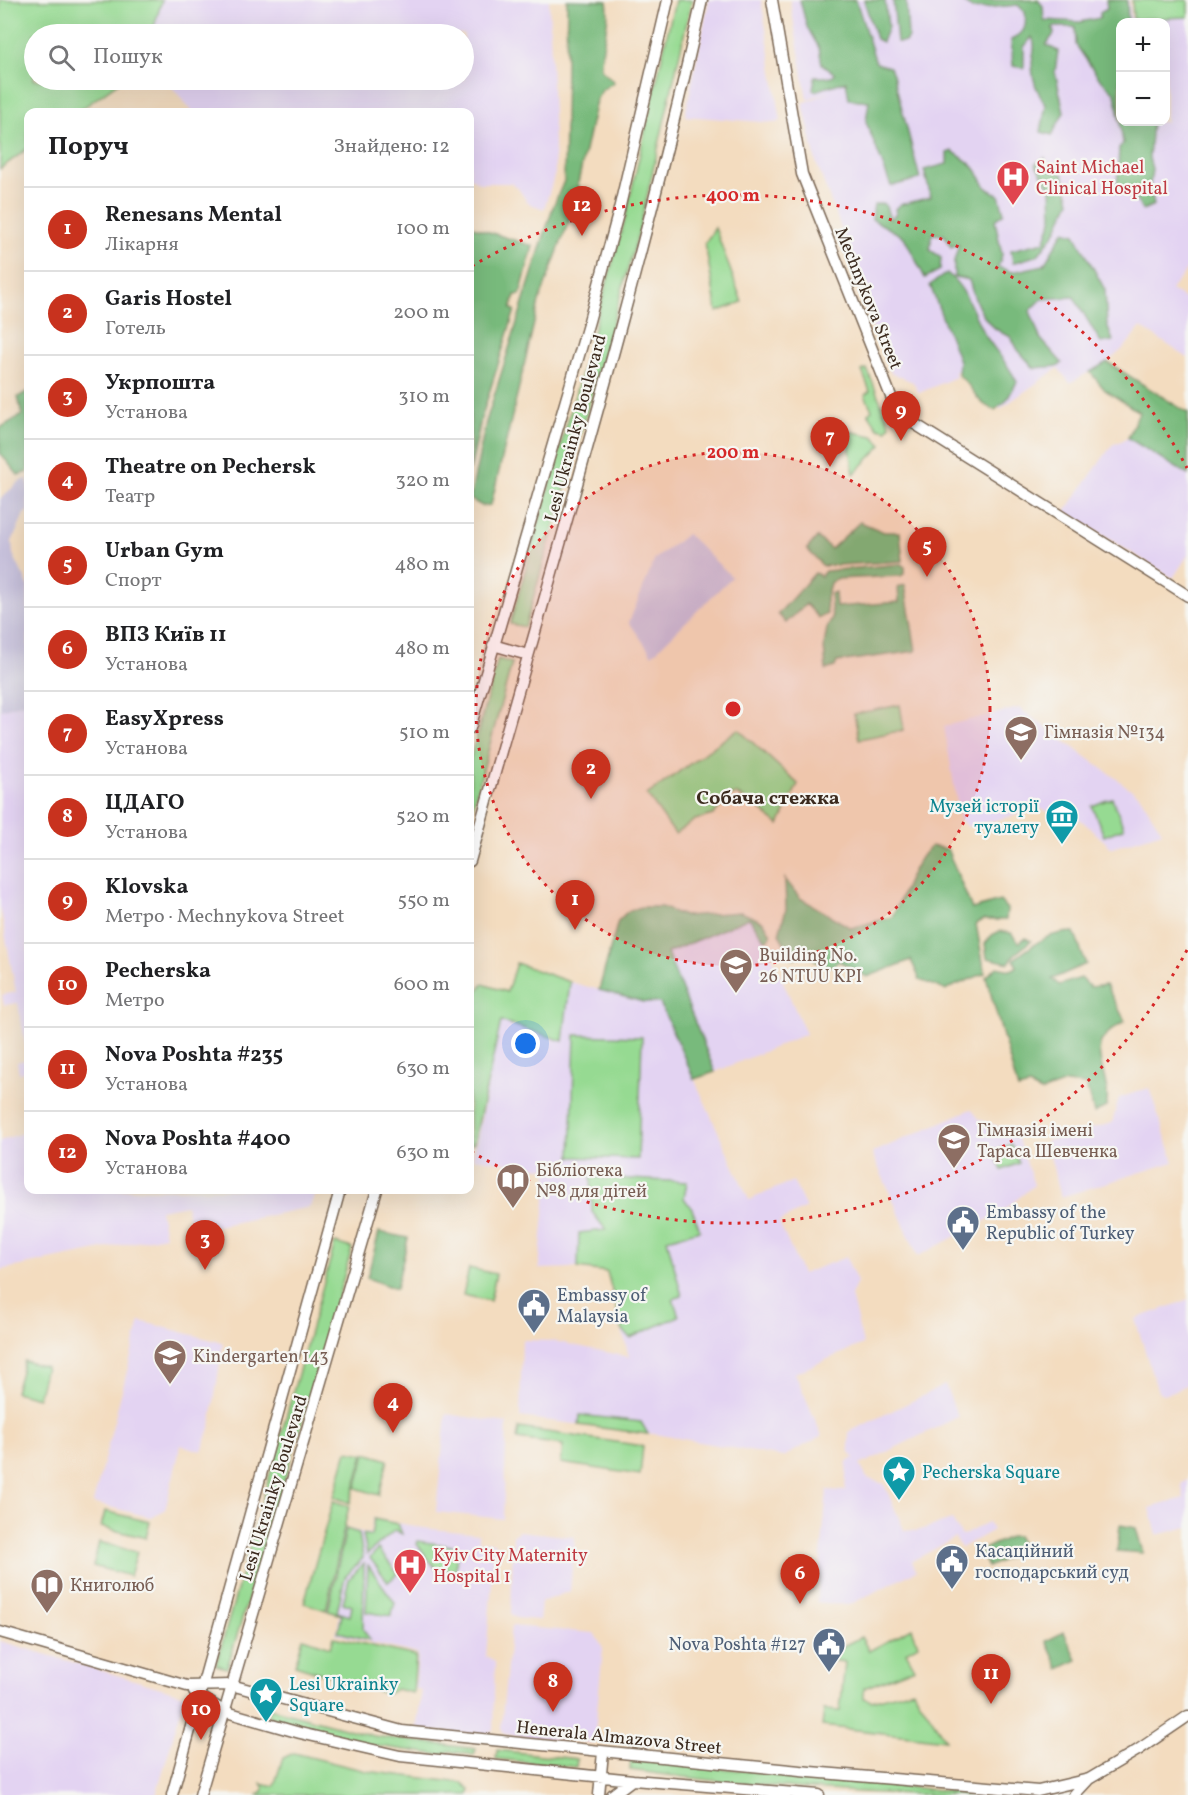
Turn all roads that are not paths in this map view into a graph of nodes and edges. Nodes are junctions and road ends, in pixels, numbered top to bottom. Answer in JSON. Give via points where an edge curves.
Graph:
{"nodes":[{"id":1,"x":668,"y":0,"type":"edge"},
{"id":2,"x":702,"y":0,"type":"edge"},
{"id":3,"x":772,"y":0,"type":"edge"},
{"id":4,"x":1188,"y":596,"type":"edge"},
{"id":5,"x":493,"y":645,"type":"junction"},
{"id":6,"x":528,"y":655,"type":"junction"},
{"id":7,"x":474,"y":714,"type":"edge"},
{"id":8,"x":474,"y":847,"type":"edge"},
{"id":9,"x":339,"y":1194,"type":"edge"},
{"id":10,"x":377,"y":1194,"type":"edge"},
{"id":11,"x":0,"y":1632,"type":"edge"},
{"id":12,"x":204,"y":1684,"type":"junction"},
{"id":13,"x":187,"y":1686,"type":"junction"},
{"id":14,"x":231,"y":1686,"type":"junction"},
{"id":15,"x":200,"y":1697,"type":"junction"},
{"id":16,"x":223,"y":1711,"type":"junction"},
{"id":17,"x":1188,"y":1716,"type":"edge"},
{"id":18,"x":603,"y":1752,"type":"junction"},
{"id":19,"x":601,"y":1776,"type":"junction"},
{"id":20,"x":1089,"y":1779,"type":"junction"},
{"id":21,"x":633,"y":1780,"type":"junction"},
{"id":22,"x":172,"y":1795,"type":"edge"},
{"id":23,"x":200,"y":1795,"type":"edge"},
{"id":24,"x":599,"y":1795,"type":"edge"},
{"id":25,"x":612,"y":1795,"type":"edge"},
{"id":26,"x":819,"y":1795,"type":"edge"},
{"id":27,"x":1074,"y":1795,"type":"edge"}],
"edges":[{"from":1,"to":5,"type":"main road","name":"Lesi Ukrainky Boulevard","via":[[589,321]]},
{"from":2,"to":6,"type":"main road","name":"Lesi Ukrainky Boulevard","via":[[658,184]]},
{"from":3,"to":4,"type":"main road","name":"Mechnykova Street","via":[[802,174],[896,409]]},
{"from":5,"to":6,"type":"main road"},
{"from":5,"to":7,"type":"main road","name":"Lesi Ukrainky Boulevard"},
{"from":6,"to":8,"type":"main road","name":"Lesi Ukrainky Boulevard"},
{"from":9,"to":12,"type":"main road","name":"Lesi Ukrainky Boulevard"},
{"from":10,"to":14,"type":"main road","name":"Lesi Ukrainky Boulevard"},
{"from":11,"to":13,"type":"main road"},
{"from":12,"to":13,"type":"main road"},
{"from":12,"to":14,"type":"main road"},
{"from":12,"to":15,"type":"main road","name":"Lesi Ukrainky Boulevard"},
{"from":13,"to":15,"type":"main road"},
{"from":14,"to":16,"type":"main road","name":"Lesi Ukrainky Boulevard"},
{"from":14,"to":18,"type":"main road","name":"Henerala Almazova Street","via":[[402,1731]]},
{"from":15,"to":16,"type":"main road"},
{"from":15,"to":22,"type":"main road","name":"Lesi Ukrainky Boulevard"},
{"from":16,"to":19,"type":"main road","via":[[400,1756]]},
{"from":16,"to":23,"type":"main road","name":"Lesi Ukrainky Boulevard"},
{"from":17,"to":20,"type":"main road"},
{"from":18,"to":19,"type":"main road"},
{"from":18,"to":20,"type":"main road","name":"Henerala Almazova Street","via":[[1009,1788],[1046,1790]]},
{"from":19,"to":21,"type":"main road"},
{"from":19,"to":24,"type":"main road"},
{"from":20,"to":27,"type":"main road"},
{"from":21,"to":25,"type":"main road"},
{"from":21,"to":26,"type":"main road"}]}
